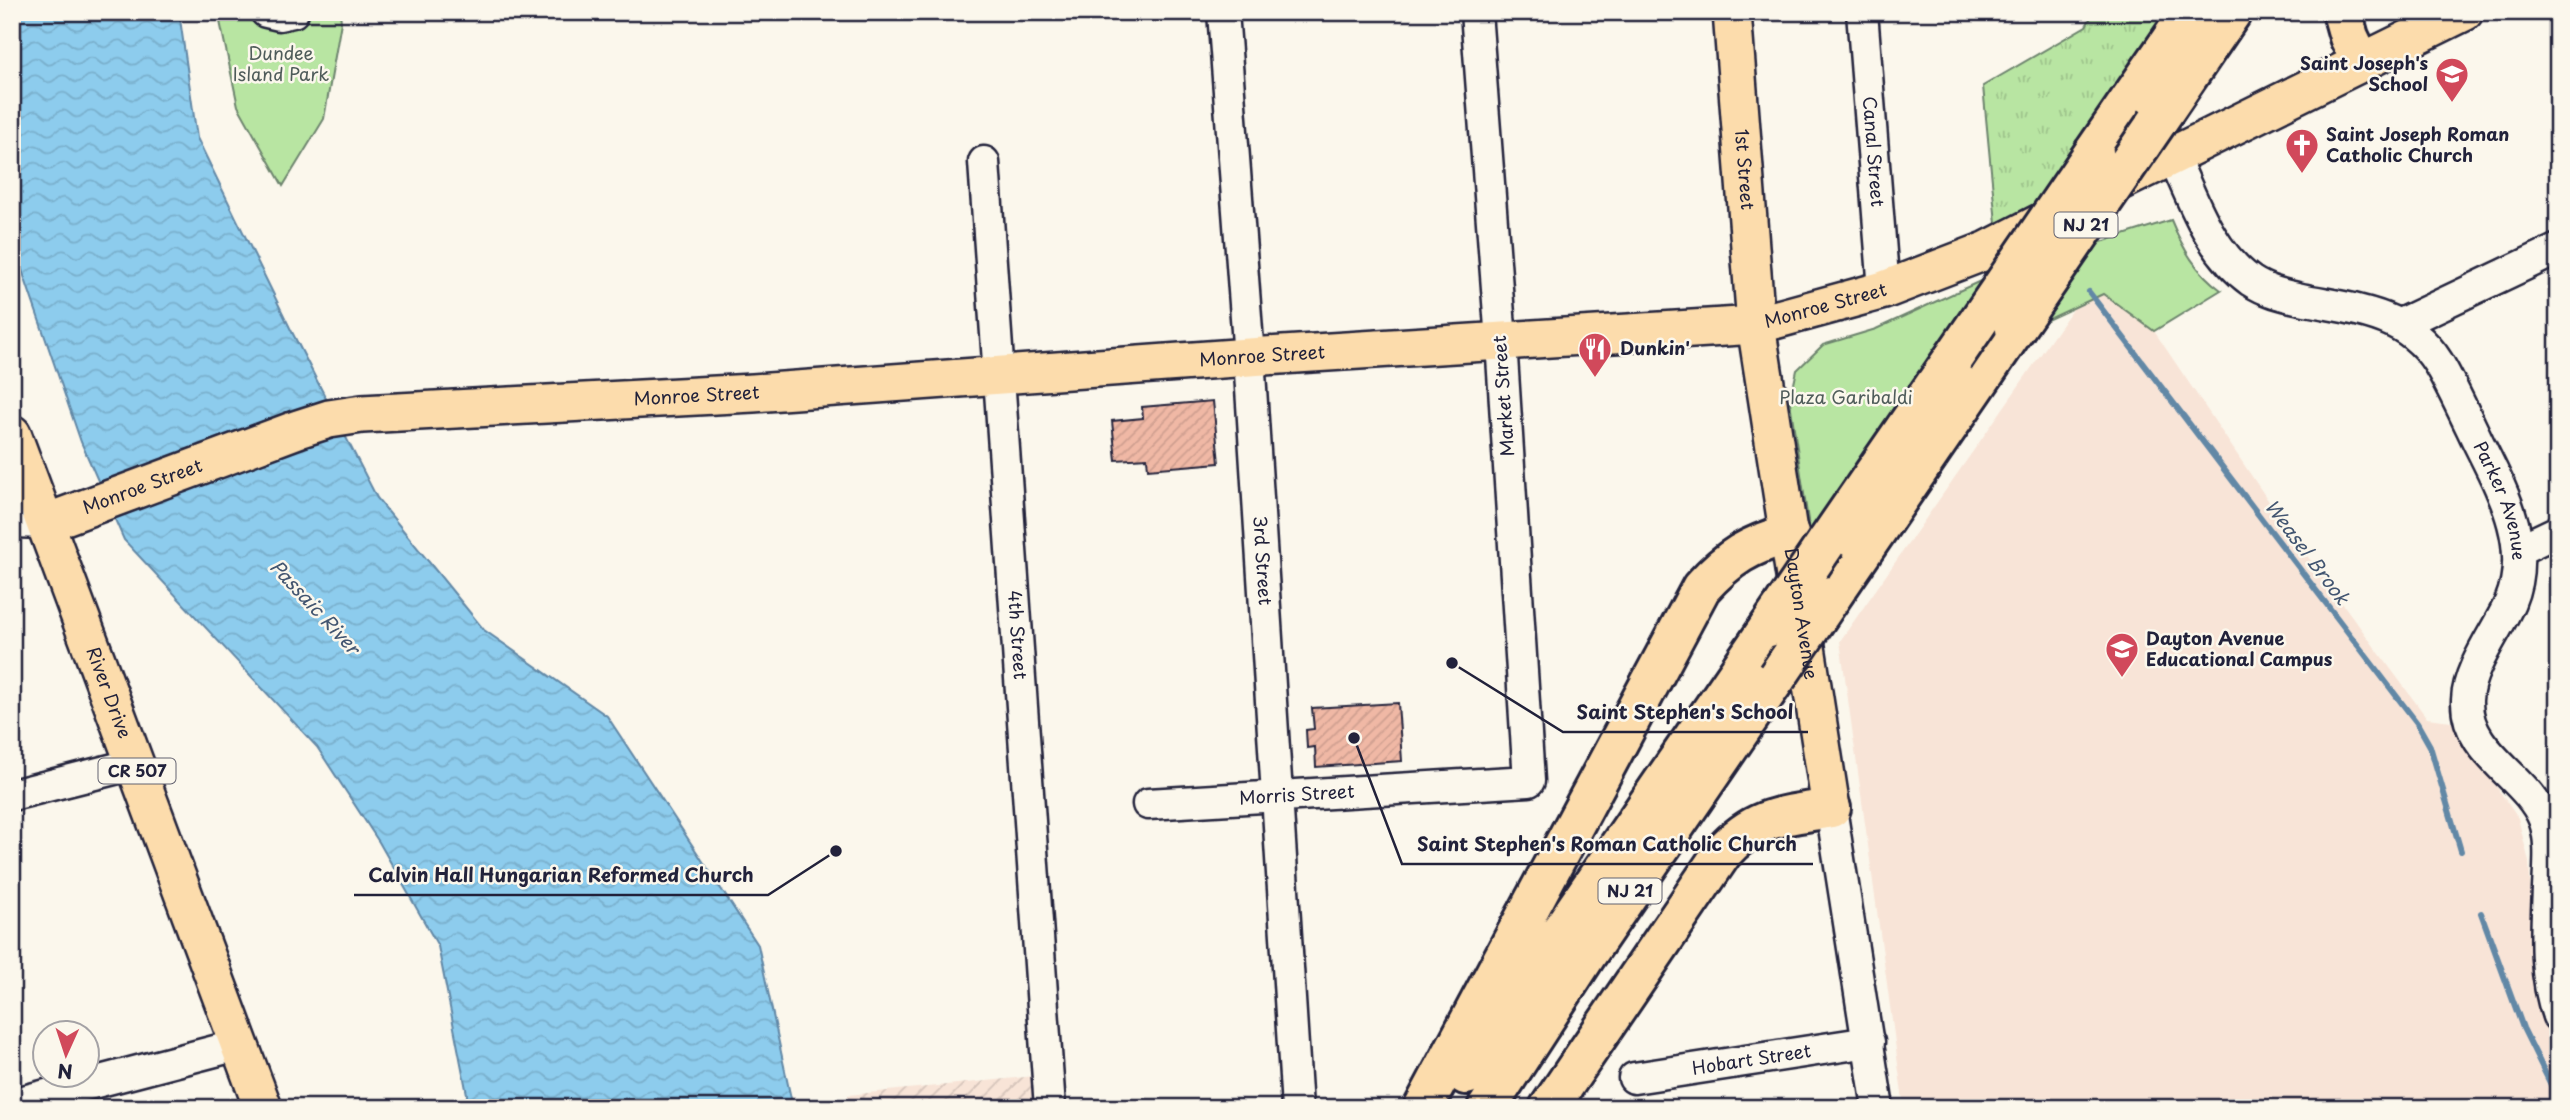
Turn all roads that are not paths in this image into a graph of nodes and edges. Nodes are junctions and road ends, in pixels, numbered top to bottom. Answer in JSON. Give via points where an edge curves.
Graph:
{"nodes":[{"id":1,"x":266,"y":12,"type":"edge"},
{"id":2,"x":293,"y":12,"type":"edge"},
{"id":3,"x":1223,"y":12,"type":"edge"},
{"id":4,"x":1476,"y":12,"type":"edge"},
{"id":5,"x":1732,"y":12,"type":"edge"},
{"id":6,"x":1862,"y":12,"type":"edge"},
{"id":7,"x":2190,"y":12,"type":"edge"},
{"id":8,"x":2232,"y":12,"type":"edge"},
{"id":9,"x":2343,"y":12,"type":"edge"},
{"id":10,"x":2465,"y":12,"type":"edge"},
{"id":11,"x":2361,"y":62,"type":"junction"},
{"id":12,"x":2164,"y":138,"type":"junction"},
{"id":13,"x":984,"y":162,"type":"dead end"},
{"id":14,"x":2558,"y":249,"type":"edge"},
{"id":15,"x":1884,"y":290,"type":"junction"},
{"id":16,"x":2400,"y":324,"type":"junction"},
{"id":17,"x":1756,"y":325,"type":"junction"},
{"id":18,"x":1501,"y":341,"type":"junction"},
{"id":19,"x":1249,"y":357,"type":"junction"},
{"id":20,"x":998,"y":375,"type":"junction"},
{"id":21,"x":12,"y":434,"type":"edge"},
{"id":22,"x":29,"y":523,"type":"edge"},
{"id":23,"x":2558,"y":531,"type":"edge"},
{"id":24,"x":1789,"y":534,"type":"junction"},
{"id":25,"x":2518,"y":550,"type":"junction"},
{"id":26,"x":134,"y":764,"type":"junction"},
{"id":27,"x":1529,"y":781,"type":"joint"},
{"id":28,"x":12,"y":795,"type":"edge"},
{"id":29,"x":1277,"y":796,"type":"junction"},
{"id":30,"x":1148,"y":804,"type":"dead end"},
{"id":31,"x":1831,"y":808,"type":"junction"},
{"id":32,"x":2554,"y":854,"type":"edge"},
{"id":33,"x":2558,"y":1016,"type":"edge"},
{"id":34,"x":1869,"y":1042,"type":"junction"},
{"id":35,"x":238,"y":1045,"type":"junction"},
{"id":36,"x":1634,"y":1078,"type":"dead end"},
{"id":37,"x":12,"y":1104,"type":"edge"},
{"id":38,"x":263,"y":1108,"type":"edge"},
{"id":39,"x":1050,"y":1108,"type":"edge"},
{"id":40,"x":1297,"y":1108,"type":"edge"},
{"id":41,"x":1423,"y":1108,"type":"edge"},
{"id":42,"x":1446,"y":1108,"type":"edge"},
{"id":43,"x":1487,"y":1108,"type":"edge"},
{"id":44,"x":1549,"y":1108,"type":"edge"},
{"id":45,"x":1878,"y":1108,"type":"edge"}],
"edges":[{"from":1,"to":2,"type":"street"},
{"from":3,"to":19,"type":"street","name":"3rd Street"},
{"from":4,"to":18,"type":"street","name":"Market Street"},
{"from":5,"to":17,"type":"main road","name":"1st Street"},
{"from":6,"to":15,"type":"street","name":"Canal Street"},
{"from":7,"to":42,"type":"highway","number":"NJ 21","bridge":true,"via":[[1558,935]]},
{"from":8,"to":12,"type":"highway","number":"NJ 21"},
{"from":9,"to":11,"type":"highway"},
{"from":10,"to":11,"type":"main road","name":"Monroe Street"},
{"from":11,"to":12,"type":"main road","name":"Monroe Street"},
{"from":12,"to":15,"type":"main road","name":"Monroe Street","via":[[1988,250]]},
{"from":12,"to":16,"type":"street","name":"Parker Avenue","via":[[2212,239],[2253,282],[2271,292]]},
{"from":12,"to":43,"type":"highway","number":"NJ 21","bridge":true,"via":[[2015,329]]},
{"from":13,"to":20,"type":"street","name":"4th Street"},
{"from":14,"to":16,"type":"street"},
{"from":15,"to":17,"type":"main road","name":"Monroe Street"},
{"from":16,"to":25,"type":"street","name":"Parker Avenue","via":[[2431,352],[2442,369],[2504,494]]},
{"from":17,"to":18,"type":"main road","name":"Monroe Street"},
{"from":17,"to":24,"type":"main road","name":"Dayton Avenue"},
{"from":18,"to":19,"type":"main road","name":"Monroe Street"},
{"from":18,"to":27,"type":"street","name":"Market Street"},
{"from":19,"to":20,"type":"main road","name":"Monroe Street"},
{"from":19,"to":29,"type":"street","name":"3rd Street"},
{"from":20,"to":22,"type":"main road","name":"Monroe Street","via":[[362,414],[298,429],[86,509]]},
{"from":20,"to":39,"type":"street","name":"4th Street"},
{"from":21,"to":22,"type":"main road","name":"River Drive","number":"CR 507"},
{"from":22,"to":26,"type":"main road","name":"River Drive","number":"CR 507"},
{"from":23,"to":25,"type":"street"},
{"from":24,"to":31,"type":"main road","name":"Dayton Avenue"},
{"from":24,"to":41,"type":"highway","via":[[1739,552],[1701,588]]},
{"from":25,"to":32,"type":"street","name":"Parker Avenue","via":[[2514,591],[2470,682],[2467,707],[2481,742],[2536,804]]},
{"from":26,"to":28,"type":"street"},
{"from":26,"to":35,"type":"main road","name":"River Drive","number":"CR 507"},
{"from":27,"to":29,"type":"street","name":"Morris Street"},
{"from":29,"to":30,"type":"street","name":"Morris Street"},
{"from":29,"to":40,"type":"street","name":"3rd Street"},
{"from":31,"to":34,"type":"street","name":"Dayton Avenue"},
{"from":31,"to":44,"type":"highway","via":[[1773,818],[1738,835]]},
{"from":32,"to":33,"type":"street","name":"Parker Avenue","via":[[2546,972]]},
{"from":34,"to":36,"type":"street","name":"Hobart Street"},
{"from":34,"to":45,"type":"street","name":"Dayton Avenue"},
{"from":35,"to":37,"type":"street"},
{"from":35,"to":38,"type":"main road","name":"River Drive","number":"CR 507"}]}
